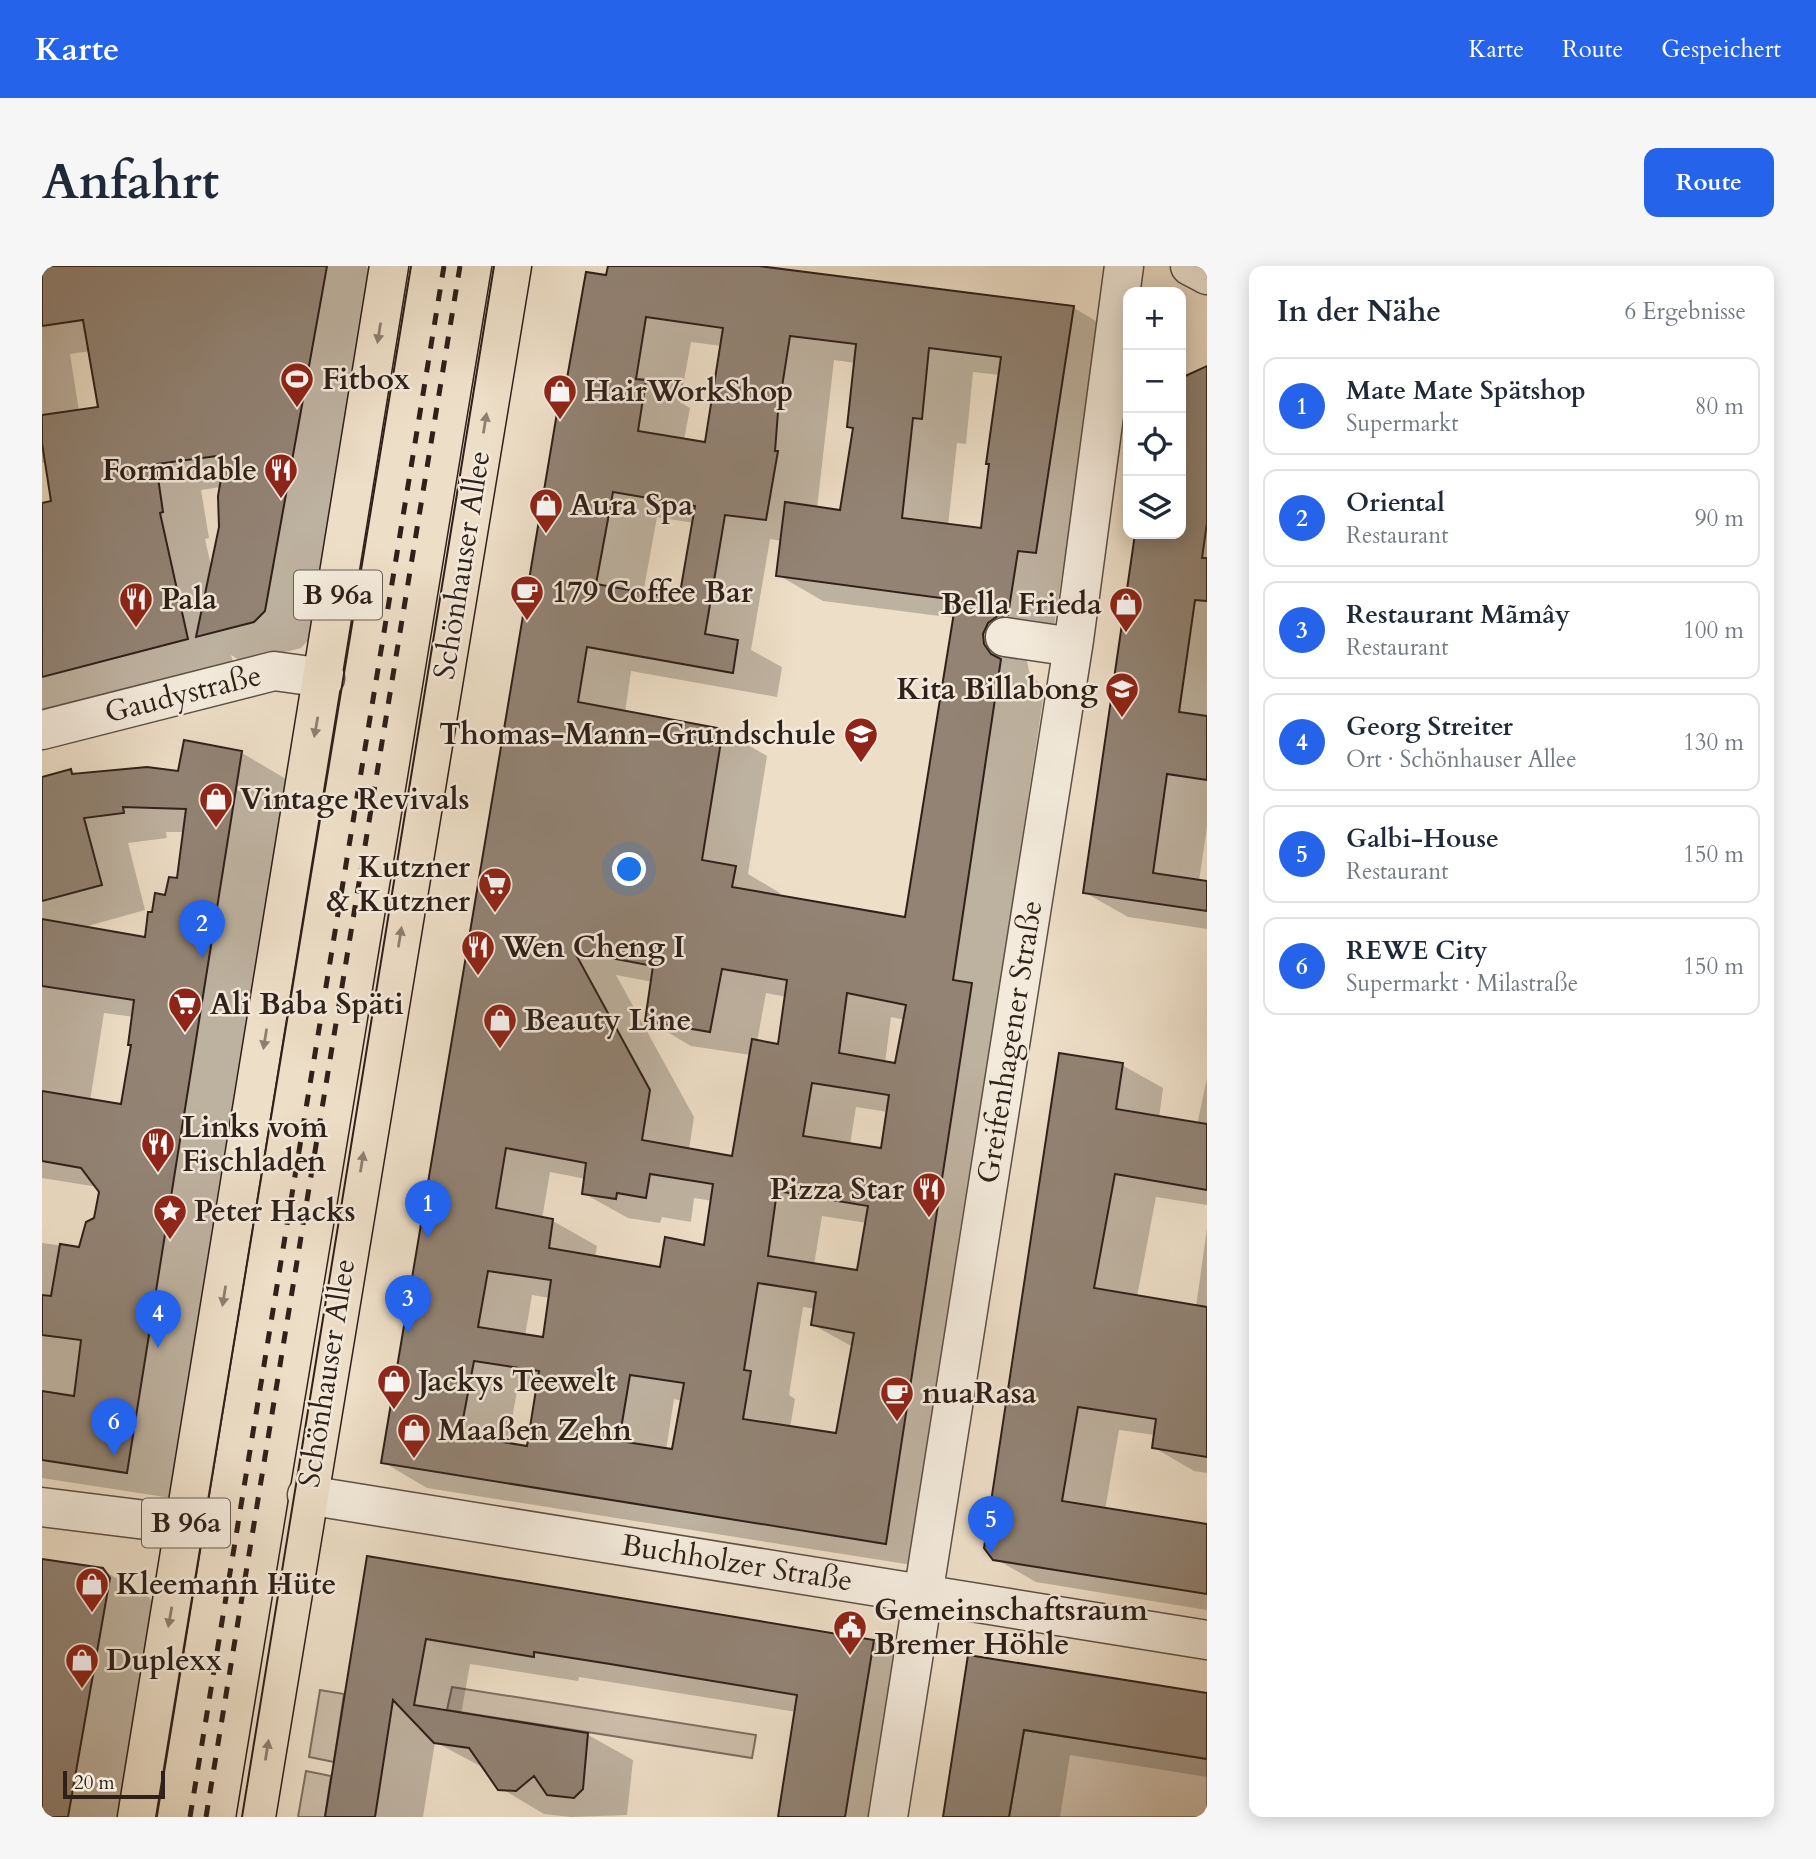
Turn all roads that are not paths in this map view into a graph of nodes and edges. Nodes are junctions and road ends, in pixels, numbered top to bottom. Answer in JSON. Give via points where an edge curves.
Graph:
{"nodes":[{"id":1,"x":389,"y":266,"type":"edge"},
{"id":2,"x":512,"y":266,"type":"edge"},
{"id":3,"x":1124,"y":266,"type":"edge"},
{"id":4,"x":1190,"y":266,"type":"edge"},
{"id":5,"x":1207,"y":275,"type":"edge"},
{"id":6,"x":1005,"y":637,"type":"dead end"},
{"id":7,"x":1073,"y":647,"type":"junction"},
{"id":8,"x":325,"y":677,"type":"junction"},
{"id":9,"x":42,"y":730,"type":"edge"},
{"id":10,"x":307,"y":1495,"type":"junction"},
{"id":11,"x":42,"y":1507,"type":"edge"},
{"id":12,"x":186,"y":1525,"type":"junction"},
{"id":13,"x":922,"y":1592,"type":"junction"},
{"id":14,"x":1207,"y":1640,"type":"edge"},
{"id":15,"x":137,"y":1817,"type":"edge"},
{"id":16,"x":256,"y":1817,"type":"edge"},
{"id":17,"x":888,"y":1817,"type":"edge"}],
"edges":[{"from":1,"to":8,"type":"main road","number":"B 96a","one_way":true},
{"from":10,"to":2,"type":"main road","name":"Schönhauser Allee","one_way":true},
{"from":3,"to":7,"type":"street","name":"Greifenhagener Straße"},
{"from":4,"to":5,"type":"street"},
{"from":6,"to":7,"type":"street"},
{"from":7,"to":13,"type":"street","name":"Greifenhagener Straße"},
{"from":8,"to":9,"type":"street","name":"Gaudystraße","via":[[274,671]]},
{"from":8,"to":12,"type":"main road","number":"B 96a","one_way":true},
{"from":10,"to":13,"type":"street","name":"Buchholzer Straße"},
{"from":16,"to":10,"type":"main road","name":"Schönhauser Allee","one_way":true},
{"from":11,"to":12,"type":"street"},
{"from":12,"to":15,"type":"main road","number":"B 96a","one_way":true},
{"from":13,"to":14,"type":"street","name":"Buchholzer Straße"},
{"from":13,"to":17,"type":"street","name":"Greifenhagener Straße"}]}
